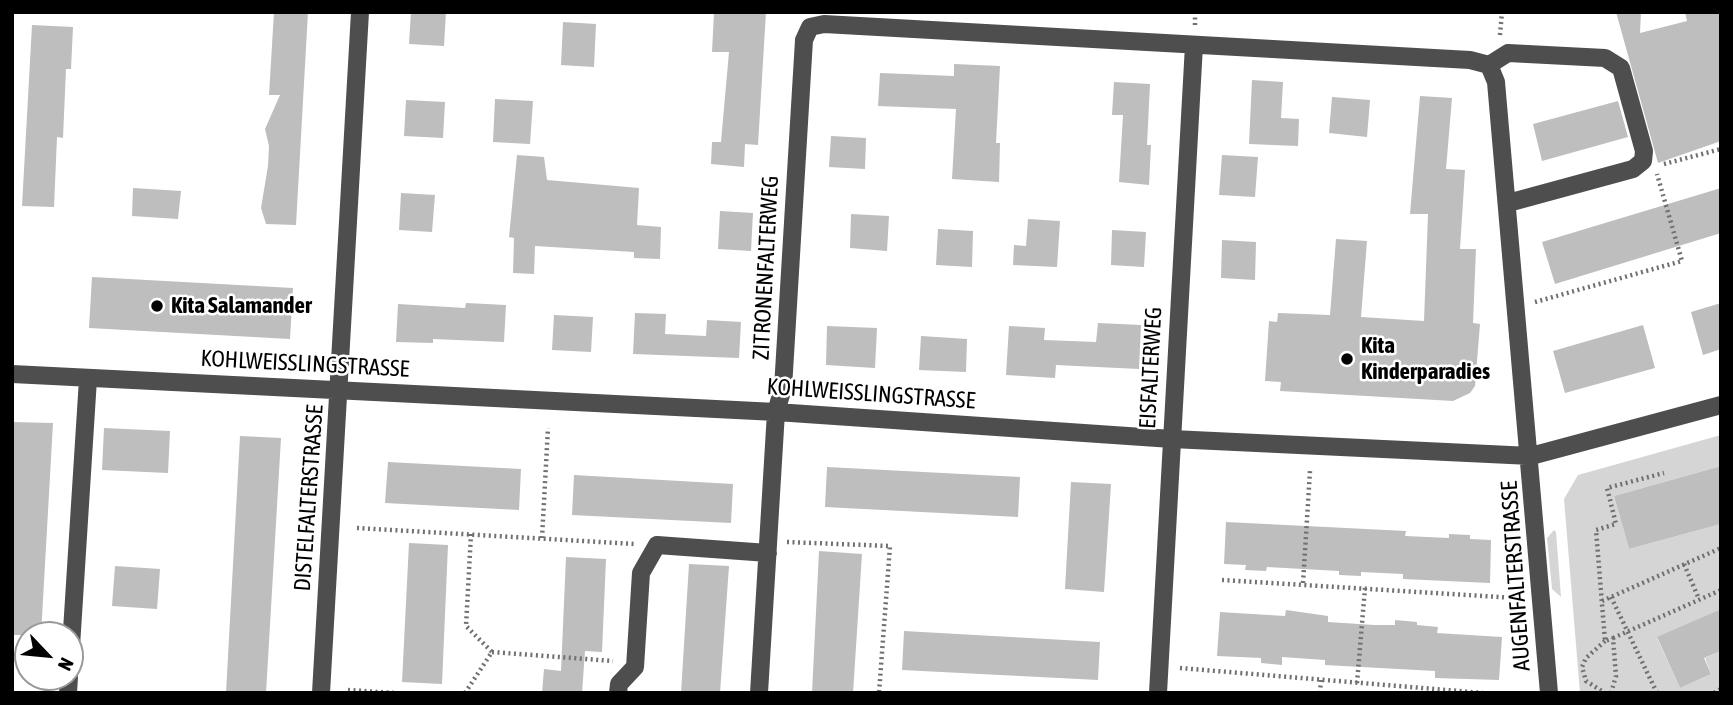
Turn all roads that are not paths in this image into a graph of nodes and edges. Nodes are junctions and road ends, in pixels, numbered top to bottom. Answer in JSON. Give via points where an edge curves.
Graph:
{"nodes":[{"id":1,"x":360,"y":12,"type":"edge"},
{"id":2,"x":1194,"y":46,"type":"junction"},
{"id":3,"x":1489,"y":65,"type":"junction"},
{"id":4,"x":1508,"y":203,"type":"junction"},
{"id":5,"x":12,"y":374,"type":"edge"},
{"id":6,"x":88,"y":379,"type":"junction"},
{"id":7,"x":340,"y":390,"type":"junction"},
{"id":8,"x":1721,"y":405,"type":"edge"},
{"id":9,"x":776,"y":412,"type":"junction"},
{"id":10,"x":1172,"y":439,"type":"junction"},
{"id":11,"x":1531,"y":456,"type":"junction"},
{"id":12,"x":768,"y":547,"type":"junction"},
{"id":13,"x":73,"y":621,"type":"edge"},
{"id":14,"x":321,"y":693,"type":"edge"},
{"id":15,"x":618,"y":693,"type":"edge"},
{"id":16,"x":760,"y":693,"type":"edge"},
{"id":17,"x":1158,"y":693,"type":"edge"},
{"id":18,"x":1549,"y":693,"type":"edge"}],
"edges":[{"from":1,"to":7,"type":"street","name":"DISTELFALTERSTRASSE"},
{"from":2,"to":3,"type":"street","via":[[1470,60]]},
{"from":2,"to":9,"type":"street","name":"ZITRONENFALTERWEG","via":[[824,24],[810,27],[804,40],[783,388]]},
{"from":2,"to":10,"type":"street","name":"EISFALTERWEG"},
{"from":3,"to":4,"type":"street","via":[[1496,82]]},
{"from":3,"to":4,"type":"street","via":[[1508,53],[1605,58],[1620,68],[1644,151],[1643,161],[1633,169]]},
{"from":4,"to":11,"type":"street"},
{"from":5,"to":6,"type":"street","name":"KOHLWEISSLINGSTRASSE"},
{"from":6,"to":7,"type":"street","name":"KOHLWEISSLINGSTRASSE"},
{"from":6,"to":13,"type":"street"},
{"from":7,"to":9,"type":"street","name":"KOHLWEISSLINGSTRASSE"},
{"from":7,"to":14,"type":"street","name":"DISTELFALTERSTRASSE"},
{"from":8,"to":11,"type":"street","name":"KOHLWEISSLINGSTRASSE"},
{"from":9,"to":10,"type":"street","name":"KOHLWEISSLINGSTRASSE"},
{"from":9,"to":12,"type":"street","name":"ZITRONENFALTERWEG"},
{"from":10,"to":11,"type":"street","name":"KOHLWEISSLINGSTRASSE"},
{"from":10,"to":17,"type":"street","name":"EISFALTERWEG"},
{"from":11,"to":18,"type":"street","name":"AUGENFALTERSTRASSE"},
{"from":12,"to":15,"type":"street","via":[[657,545],[641,573],[635,662]]},
{"from":12,"to":16,"type":"street","name":"ZITRONENFALTERWEG"}]}
